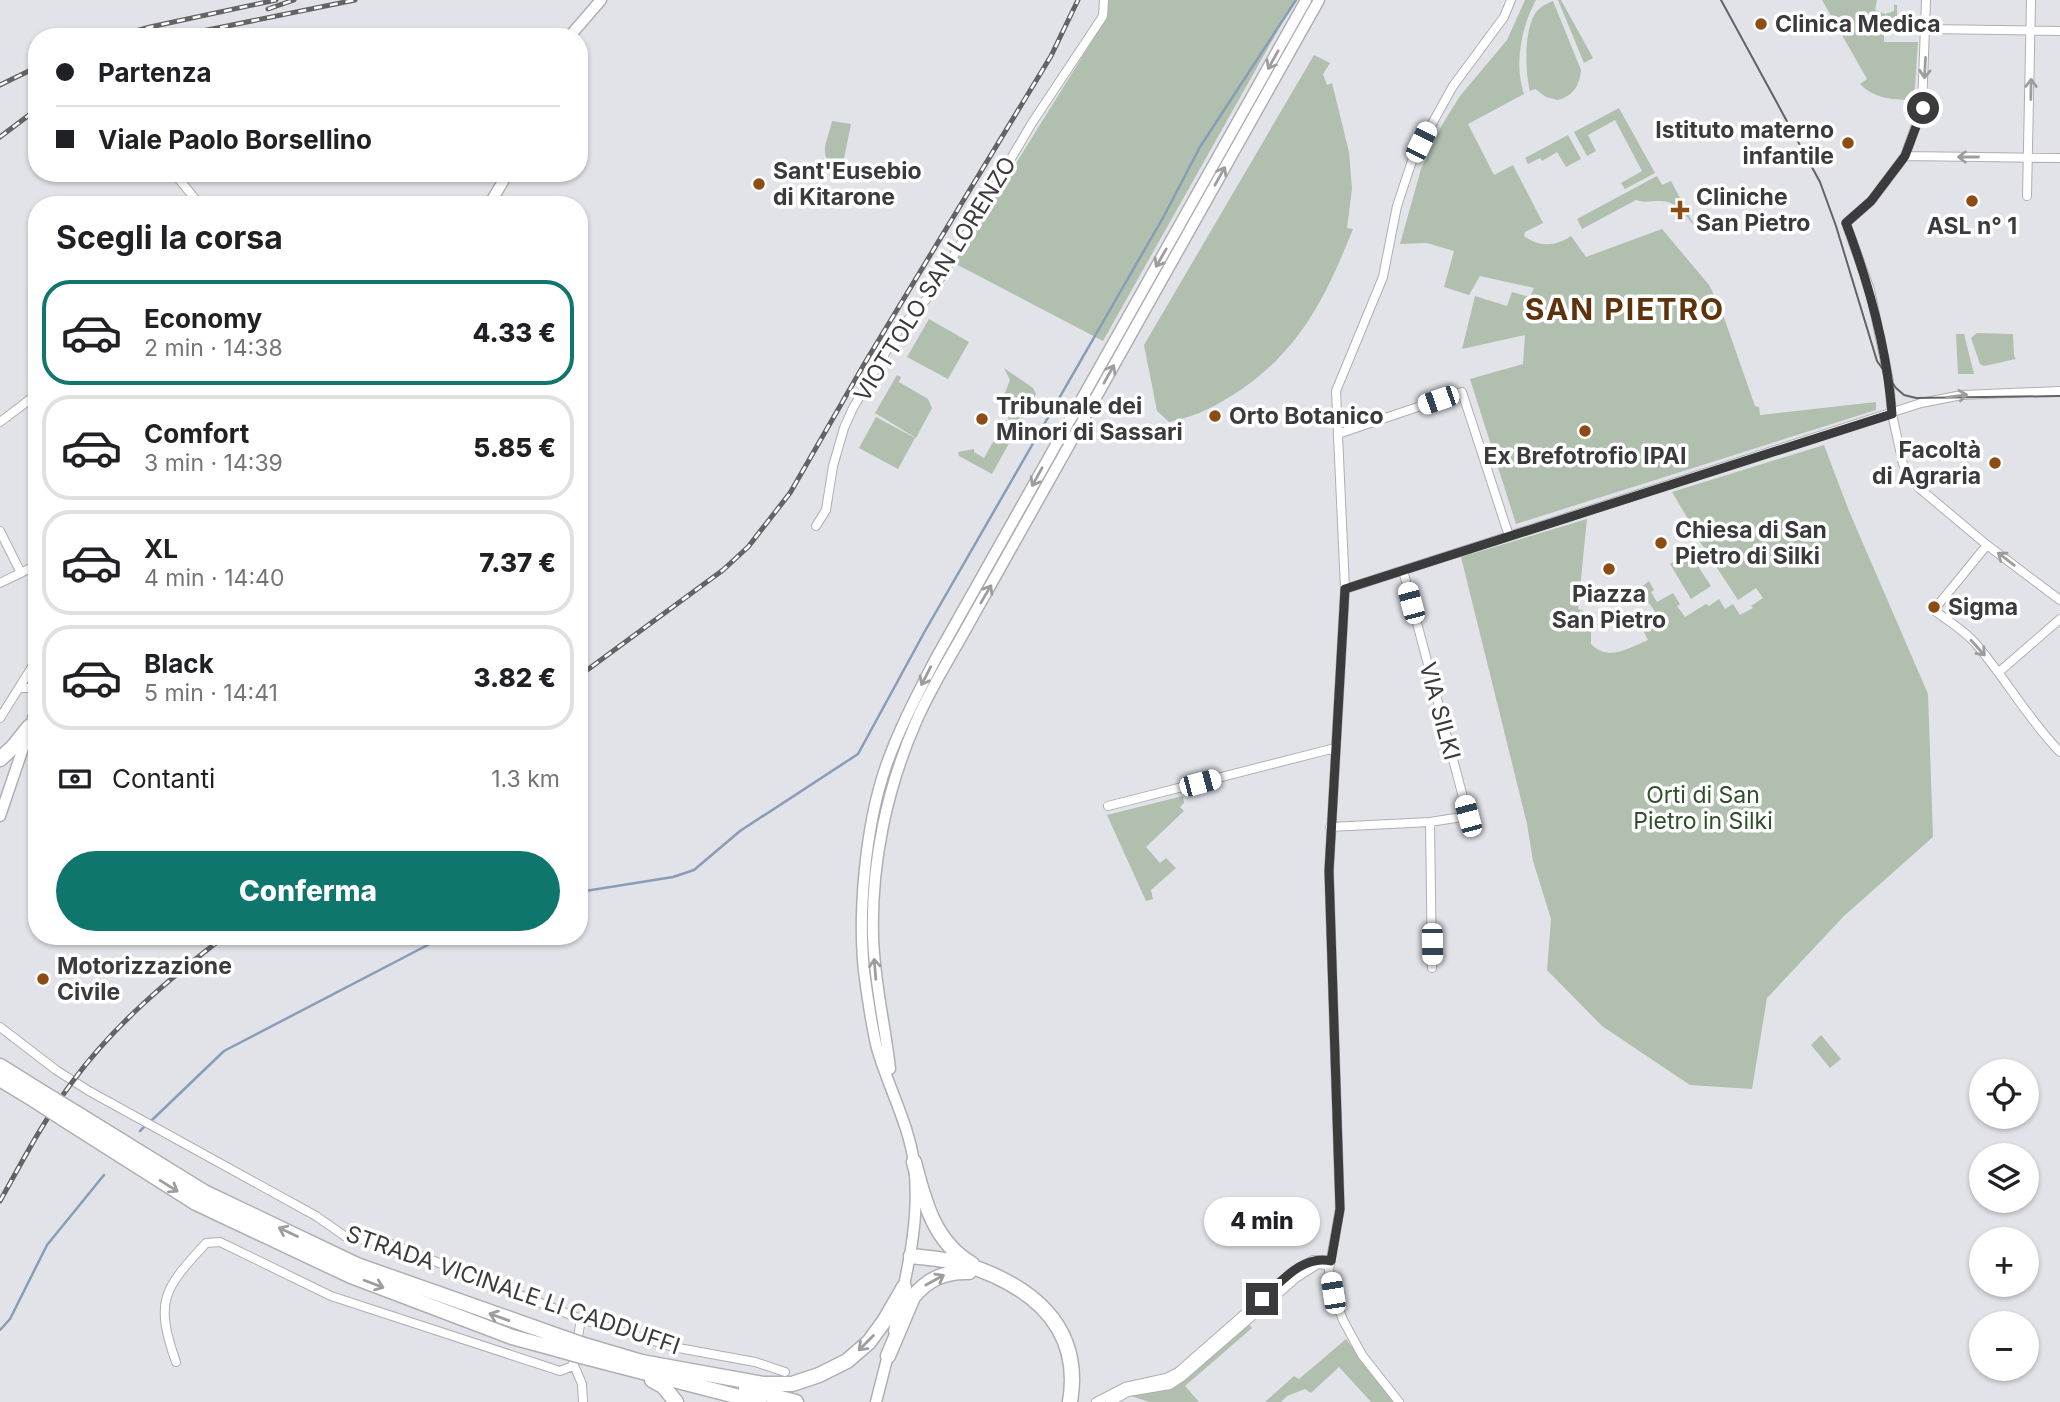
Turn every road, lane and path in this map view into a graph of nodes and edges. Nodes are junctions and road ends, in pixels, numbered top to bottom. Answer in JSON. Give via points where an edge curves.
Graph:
{"nodes":[{"id":1,"x":601,"y":0,"type":"edge"},
{"id":2,"x":1104,"y":0,"type":"edge"},
{"id":3,"x":1306,"y":0,"type":"edge"},
{"id":4,"x":1320,"y":0,"type":"edge"},
{"id":5,"x":1511,"y":0,"type":"edge"},
{"id":6,"x":1926,"y":0,"type":"edge"},
{"id":7,"x":2031,"y":0,"type":"edge"},
{"id":8,"x":577,"y":28,"type":"edge"},
{"id":9,"x":1927,"y":29,"type":"junction"},
{"id":10,"x":2032,"y":30,"type":"junction"},
{"id":11,"x":2060,"y":31,"type":"edge"},
{"id":12,"x":1905,"y":156,"type":"junction"},
{"id":13,"x":2030,"y":157,"type":"junction"},
{"id":14,"x":2060,"y":158,"type":"edge"},
{"id":15,"x":181,"y":182,"type":"edge"},
{"id":16,"x":193,"y":196,"type":"edge"},
{"id":17,"x":2028,"y":196,"type":"dead end"},
{"id":18,"x":2060,"y":391,"type":"edge"},
{"id":19,"x":28,"y":401,"type":"edge"},
{"id":20,"x":1892,"y":414,"type":"junction"},
{"id":21,"x":0,"y":422,"type":"edge"},
{"id":22,"x":1338,"y":434,"type":"junction"},
{"id":23,"x":816,"y":526,"type":"dead end"},
{"id":24,"x":0,"y":531,"type":"edge"},
{"id":25,"x":1509,"y":536,"type":"junction"},
{"id":26,"x":1987,"y":545,"type":"junction"},
{"id":27,"x":28,"y":570,"type":"edge"},
{"id":28,"x":1402,"y":570,"type":"junction"},
{"id":29,"x":21,"y":573,"type":"junction"},
{"id":30,"x":0,"y":583,"type":"edge"},
{"id":31,"x":1345,"y":589,"type":"junction"},
{"id":32,"x":2060,"y":600,"type":"edge"},
{"id":33,"x":2060,"y":619,"type":"edge"},
{"id":34,"x":1999,"y":672,"type":"junction"},
{"id":35,"x":28,"y":674,"type":"edge"},
{"id":36,"x":19,"y":688,"type":"junction"},
{"id":37,"x":28,"y":688,"type":"edge"},
{"id":38,"x":0,"y":718,"type":"edge"},
{"id":39,"x":28,"y":728,"type":"edge"},
{"id":40,"x":28,"y":730,"type":"edge"},
{"id":41,"x":1335,"y":748,"type":"junction"},
{"id":42,"x":2060,"y":752,"type":"edge"},
{"id":43,"x":0,"y":759,"type":"edge"},
{"id":44,"x":1108,"y":806,"type":"dead end"},
{"id":45,"x":0,"y":816,"type":"edge"},
{"id":46,"x":1430,"y":822,"type":"junction"},
{"id":47,"x":1330,"y":827,"type":"junction"},
{"id":48,"x":1432,"y":968,"type":"dead end"},
{"id":49,"x":0,"y":1027,"type":"edge"},
{"id":50,"x":0,"y":1066,"type":"edge"},
{"id":51,"x":0,"y":1079,"type":"edge"},
{"id":52,"x":891,"y":1085,"type":"junction"},
{"id":53,"x":38,"y":1096,"type":"junction"},
{"id":54,"x":914,"y":1162,"type":"junction"},
{"id":55,"x":911,"y":1256,"type":"junction"},
{"id":56,"x":1330,"y":1264,"type":"junction"},
{"id":57,"x":991,"y":1275,"type":"junction"},
{"id":58,"x":904,"y":1287,"type":"junction"},
{"id":59,"x":581,"y":1319,"type":"junction"},
{"id":60,"x":579,"y":1356,"type":"junction"},
{"id":61,"x":888,"y":1356,"type":"junction"},
{"id":62,"x":176,"y":1362,"type":"dead end"},
{"id":63,"x":634,"y":1366,"type":"junction"},
{"id":64,"x":785,"y":1372,"type":"dead end"},
{"id":65,"x":583,"y":1402,"type":"edge"},
{"id":66,"x":676,"y":1402,"type":"edge"},
{"id":67,"x":759,"y":1402,"type":"edge"},
{"id":68,"x":796,"y":1402,"type":"edge"},
{"id":69,"x":876,"y":1402,"type":"edge"},
{"id":70,"x":1067,"y":1402,"type":"edge"},
{"id":71,"x":1096,"y":1402,"type":"edge"},
{"id":72,"x":1110,"y":1402,"type":"edge"},
{"id":73,"x":1399,"y":1402,"type":"edge"}],
"edges":[{"from":1,"to":8,"type":"main road"},
{"from":2,"to":23,"type":"street","name":"VIOTTOLO SAN LORENZO","via":[[1103,16],[1032,123],[931,294],[898,331],[853,408],[833,466],[826,510]]},
{"from":3,"to":52,"type":"main road","one_way":true,"via":[[935,660],[885,768],[862,891],[862,936],[865,983],[878,1049]]},
{"from":52,"to":4,"type":"main road","one_way":true,"via":[[873,936],[875,883],[897,771],[917,720]]},
{"from":5,"to":22,"type":"street","via":[[1504,17],[1453,86],[1413,158],[1397,206],[1383,277],[1336,391]]},
{"from":6,"to":9,"type":"street"},
{"from":7,"to":10,"type":"street"},
{"from":9,"to":10,"type":"street"},
{"from":9,"to":12,"type":"street","one_way":true,"via":[[1923,108]]},
{"from":10,"to":11,"type":"street"},
{"from":13,"to":10,"type":"street","one_way":true},
{"from":13,"to":12,"type":"street","one_way":true},
{"from":12,"to":20,"type":"street","via":[[1871,201],[1846,223],[1870,290]]},
{"from":13,"to":14,"type":"street"},
{"from":13,"to":17,"type":"street"},
{"from":15,"to":16,"type":"street"},
{"from":20,"to":18,"type":"street","one_way":true,"via":[[1921,402],[1962,395]]},
{"from":19,"to":21,"type":"street"},
{"from":20,"to":25,"type":"street"},
{"from":20,"to":26,"type":"street","via":[[1903,464],[1919,488]]},
{"from":22,"to":25,"type":"street","via":[[1462,392]]},
{"from":22,"to":31,"type":"street"},
{"from":24,"to":29,"type":"street"},
{"from":25,"to":28,"type":"street"},
{"from":32,"to":26,"type":"street","one_way":true},
{"from":26,"to":34,"type":"street","one_way":true,"via":[[1934,610],[1974,641]]},
{"from":27,"to":29,"type":"street"},
{"from":28,"to":31,"type":"street"},
{"from":28,"to":46,"type":"street","name":"VIA SILKI","via":[[1468,816]]},
{"from":29,"to":30,"type":"street"},
{"from":31,"to":41,"type":"street"},
{"from":33,"to":34,"type":"street"},
{"from":34,"to":42,"type":"street"},
{"from":35,"to":36,"type":"street"},
{"from":36,"to":37,"type":"street"},
{"from":36,"to":38,"type":"street"},
{"from":39,"to":43,"type":"highway"},
{"from":40,"to":45,"type":"main road"},
{"from":41,"to":44,"type":"street"},
{"from":41,"to":47,"type":"street"},
{"from":46,"to":47,"type":"street","name":"VIA SILKI"},
{"from":46,"to":48,"type":"street"},
{"from":47,"to":56,"type":"street","via":[[1340,1209]]},
{"from":49,"to":59,"type":"street","name":"STRADA VICINALE LI CADDUFFI","via":[[56,1070],[346,1237],[391,1244]]},
{"from":50,"to":53,"type":"highway"},
{"from":51,"to":53,"type":"highway"},
{"from":52,"to":54,"type":"main road"},
{"from":53,"to":60,"type":"highway","bridge":true,"via":[[196,1203],[351,1276],[512,1337],[562,1344]]},
{"from":54,"to":55,"type":"main road","via":[[916,1222]]},
{"from":54,"to":57,"type":"highway","via":[[930,1214],[945,1242]]},
{"from":55,"to":57,"type":"highway","via":[[963,1264]]},
{"from":55,"to":58,"type":"main road"},
{"from":56,"to":71,"type":"street","via":[[1313,1260],[1292,1272],[1178,1372],[1125,1387]]},
{"from":56,"to":72,"type":"street","via":[[1318,1264],[1296,1278],[1170,1385],[1128,1392]]},
{"from":56,"to":73,"type":"street","via":[[1333,1293],[1343,1320],[1362,1355]]},
{"from":61,"to":57,"type":"highway","one_way":true,"via":[[913,1297],[928,1283],[953,1272]]},
{"from":57,"to":70,"type":"highway","via":[[1030,1294],[1051,1317],[1067,1349]]},
{"from":58,"to":61,"type":"main road"},
{"from":58,"to":63,"type":"highway","one_way":true,"via":[[869,1342],[847,1361],[792,1384]]},
{"from":59,"to":60,"type":"street"},
{"from":59,"to":64,"type":"street","name":"STRADA VICINALE LI CADDUFFI","via":[[673,1347]]},
{"from":60,"to":62,"type":"street","via":[[560,1371],[331,1296],[220,1242],[206,1243],[176,1276],[163,1309]]},
{"from":60,"to":63,"type":"highway"},
{"from":60,"to":65,"type":"street"},
{"from":61,"to":69,"type":"main road"},
{"from":63,"to":66,"type":"highway","via":[[663,1386]]},
{"from":63,"to":67,"type":"highway"},
{"from":63,"to":68,"type":"highway"}]}
